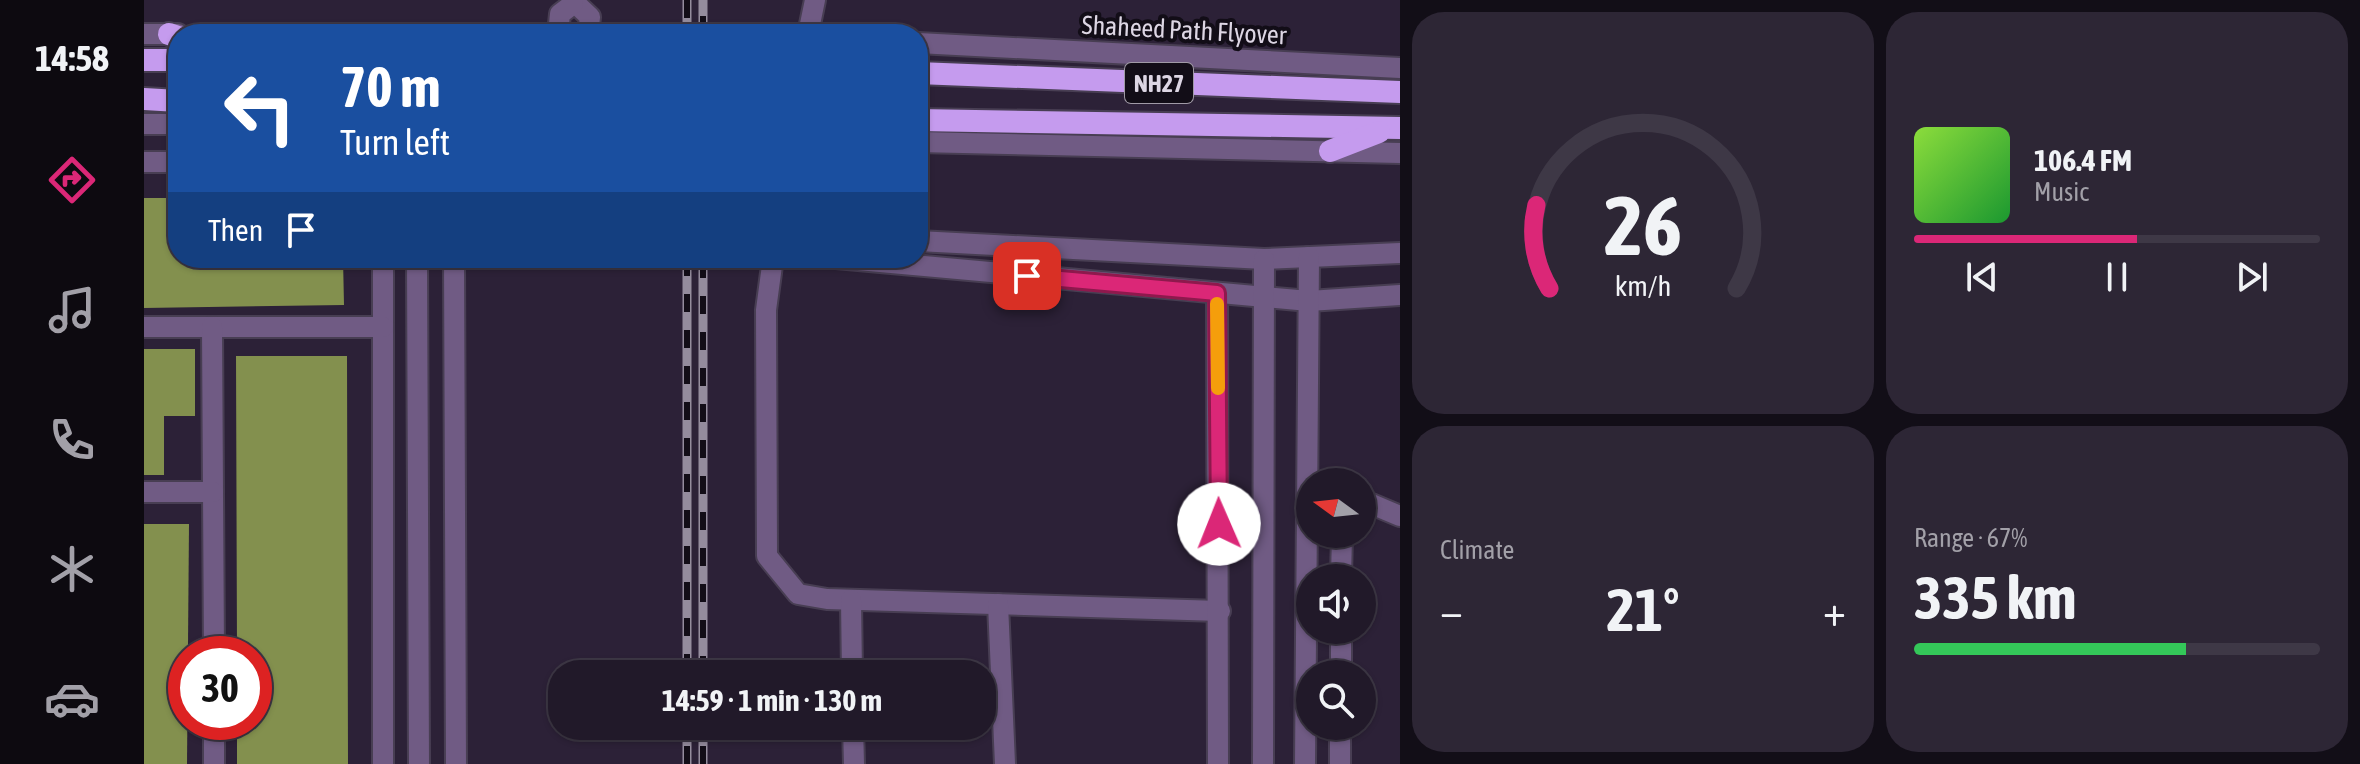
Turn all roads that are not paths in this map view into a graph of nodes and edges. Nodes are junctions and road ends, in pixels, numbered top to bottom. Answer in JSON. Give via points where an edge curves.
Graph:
{"nodes":[{"id":1,"x":815,"y":0,"type":"edge"},
{"id":2,"x":572,"y":2,"type":"edge"},
{"id":3,"x":559,"y":24,"type":"edge"},
{"id":4,"x":589,"y":24,"type":"edge"},
{"id":5,"x":810,"y":24,"type":"edge"},
{"id":6,"x":144,"y":34,"type":"edge"},
{"id":7,"x":168,"y":35,"type":"edge"},
{"id":8,"x":928,"y":44,"type":"edge"},
{"id":9,"x":144,"y":60,"type":"edge"},
{"id":10,"x":168,"y":60,"type":"edge"},
{"id":11,"x":1400,"y":68,"type":"edge"},
{"id":12,"x":928,"y":73,"type":"edge"},
{"id":13,"x":1400,"y":92,"type":"edge"},
{"id":14,"x":144,"y":99,"type":"edge"},
{"id":15,"x":168,"y":100,"type":"edge"},
{"id":16,"x":928,"y":120,"type":"edge"},
{"id":17,"x":144,"y":124,"type":"edge"},
{"id":18,"x":168,"y":124,"type":"edge"},
{"id":19,"x":1395,"y":128,"type":"edge"},
{"id":20,"x":928,"y":142,"type":"edge"},
{"id":21,"x":1330,"y":151,"type":"junction"},
{"id":22,"x":1400,"y":153,"type":"edge"},
{"id":23,"x":144,"y":162,"type":"edge"},
{"id":24,"x":168,"y":162,"type":"edge"},
{"id":25,"x":928,"y":242,"type":"edge"},
{"id":26,"x":1400,"y":253,"type":"edge"},
{"id":27,"x":1309,"y":257,"type":"junction"},
{"id":28,"x":1264,"y":259,"type":"junction"},
{"id":29,"x":928,"y":266,"type":"edge"},
{"id":30,"x":383,"y":268,"type":"edge"},
{"id":31,"x":417,"y":268,"type":"edge"},
{"id":32,"x":454,"y":268,"type":"edge"},
{"id":33,"x":772,"y":268,"type":"edge"},
{"id":34,"x":1217,"y":293,"type":"junction"},
{"id":35,"x":1400,"y":295,"type":"edge"},
{"id":36,"x":1264,"y":297,"type":"junction"},
{"id":37,"x":1309,"y":301,"type":"junction"},
{"id":38,"x":144,"y":327,"type":"edge"},
{"id":39,"x":212,"y":327,"type":"junction"},
{"id":40,"x":383,"y":327,"type":"junction"},
{"id":41,"x":144,"y":492,"type":"edge"},
{"id":42,"x":213,"y":492,"type":"junction"},
{"id":43,"x":1376,"y":506,"type":"edge"},
{"id":44,"x":1400,"y":516,"type":"edge"},
{"id":45,"x":851,"y":600,"type":"junction"},
{"id":46,"x":998,"y":604,"type":"junction"},
{"id":47,"x":1220,"y":611,"type":"junction"},
{"id":48,"x":214,"y":636,"type":"edge"},
{"id":49,"x":852,"y":660,"type":"edge"},
{"id":50,"x":214,"y":740,"type":"edge"},
{"id":51,"x":853,"y":740,"type":"edge"},
{"id":52,"x":1340,"y":740,"type":"edge"},
{"id":53,"x":214,"y":764,"type":"edge"},
{"id":54,"x":383,"y":764,"type":"edge"},
{"id":55,"x":419,"y":764,"type":"edge"},
{"id":56,"x":456,"y":764,"type":"edge"},
{"id":57,"x":854,"y":764,"type":"edge"},
{"id":58,"x":1005,"y":764,"type":"edge"},
{"id":59,"x":1218,"y":764,"type":"edge"},
{"id":60,"x":1263,"y":764,"type":"edge"},
{"id":61,"x":1305,"y":764,"type":"edge"},
{"id":62,"x":1340,"y":764,"type":"edge"}],
"edges":[{"from":1,"to":5,"type":"street"},
{"from":2,"to":3,"type":"street","via":[[560,14]]},
{"from":2,"to":4,"type":"street","via":[[590,17]]},
{"from":6,"to":7,"type":"street"},
{"from":8,"to":11,"type":"street","name":"Shaheed Path Flyover"},
{"from":9,"to":10,"type":"highway"},
{"from":12,"to":13,"type":"highway","name":"Shaheed Path Flyover","number":"NH27"},
{"from":14,"to":15,"type":"highway"},
{"from":16,"to":19,"type":"highway","number":"NH27"},
{"from":17,"to":18,"type":"street"},
{"from":19,"to":21,"type":"highway"},
{"from":20,"to":21,"type":"street"},
{"from":21,"to":22,"type":"street"},
{"from":23,"to":24,"type":"street"},
{"from":25,"to":28,"type":"street"},
{"from":26,"to":27,"type":"street"},
{"from":27,"to":28,"type":"street"},
{"from":27,"to":37,"type":"street"},
{"from":28,"to":36,"type":"street"},
{"from":29,"to":34,"type":"street"},
{"from":30,"to":40,"type":"street"},
{"from":31,"to":55,"type":"street"},
{"from":32,"to":56,"type":"street"},
{"from":33,"to":45,"type":"street","via":[[766,310],[767,556],[798,594]]},
{"from":34,"to":36,"type":"street"},
{"from":34,"to":47,"type":"street"},
{"from":35,"to":37,"type":"street"},
{"from":36,"to":37,"type":"street"},
{"from":36,"to":60,"type":"street"},
{"from":37,"to":61,"type":"street"},
{"from":38,"to":39,"type":"street"},
{"from":39,"to":40,"type":"street"},
{"from":39,"to":42,"type":"street"},
{"from":40,"to":54,"type":"street"},
{"from":41,"to":42,"type":"street"},
{"from":42,"to":48,"type":"street"},
{"from":43,"to":44,"type":"street"},
{"from":45,"to":46,"type":"street"},
{"from":45,"to":49,"type":"street"},
{"from":46,"to":47,"type":"street"},
{"from":46,"to":58,"type":"street"},
{"from":47,"to":59,"type":"street"},
{"from":50,"to":53,"type":"street"},
{"from":51,"to":57,"type":"street"},
{"from":52,"to":62,"type":"street"}]}
